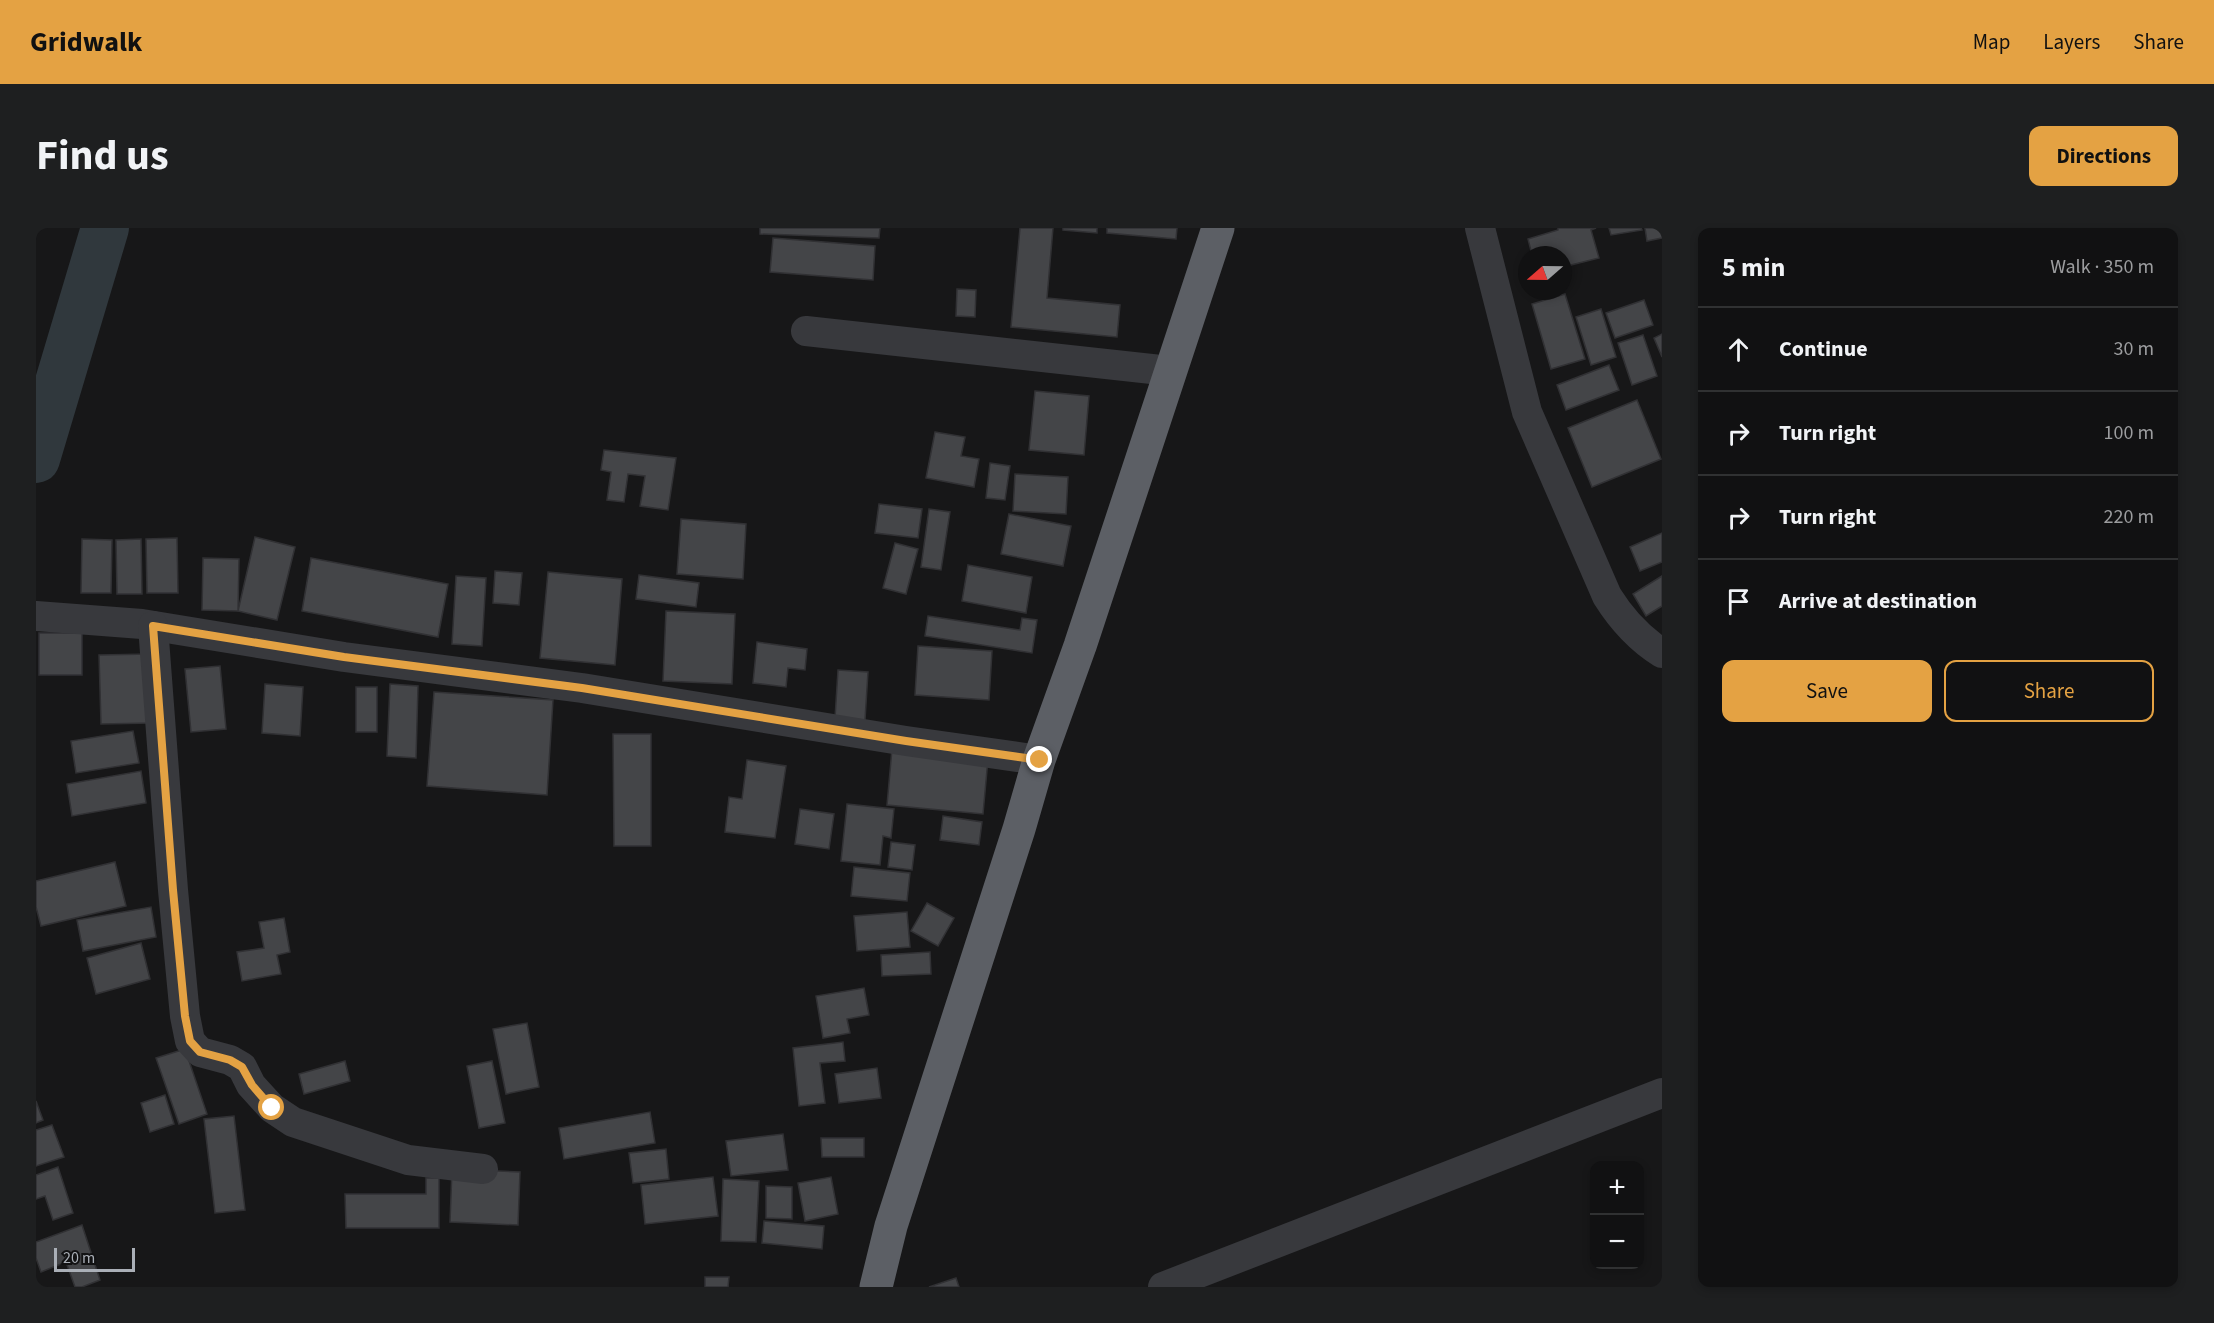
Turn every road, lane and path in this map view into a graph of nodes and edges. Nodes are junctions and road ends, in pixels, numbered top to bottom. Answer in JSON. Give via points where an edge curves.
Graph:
{"nodes":[{"id":1,"x":1218,"y":228,"type":"edge"},
{"id":2,"x":1480,"y":228,"type":"edge"},
{"id":3,"x":806,"y":331,"type":"dead end"},
{"id":4,"x":1170,"y":371,"type":"junction"},
{"id":5,"x":36,"y":616,"type":"edge"},
{"id":6,"x":153,"y":626,"type":"junction"},
{"id":7,"x":1662,"y":653,"type":"edge"},
{"id":8,"x":1040,"y":760,"type":"junction"},
{"id":9,"x":1662,"y":1093,"type":"edge"},
{"id":10,"x":483,"y":1169,"type":"dead end"},
{"id":11,"x":876,"y":1287,"type":"edge"},
{"id":12,"x":1163,"y":1287,"type":"edge"}],
"edges":[{"from":1,"to":4,"type":"highway"},
{"from":2,"to":7,"type":"street","via":[[1527,412],[1608,596],[1641,639]]},
{"from":3,"to":4,"type":"street"},
{"from":4,"to":8,"type":"highway"},
{"from":5,"to":6,"type":"street"},
{"from":6,"to":8,"type":"street"},
{"from":6,"to":10,"type":"street","via":[[173,890],[190,1041],[200,1052],[242,1067],[272,1108],[293,1122],[408,1160]]},
{"from":8,"to":11,"type":"highway","via":[[891,1226]]},
{"from":9,"to":12,"type":"street"}]}
